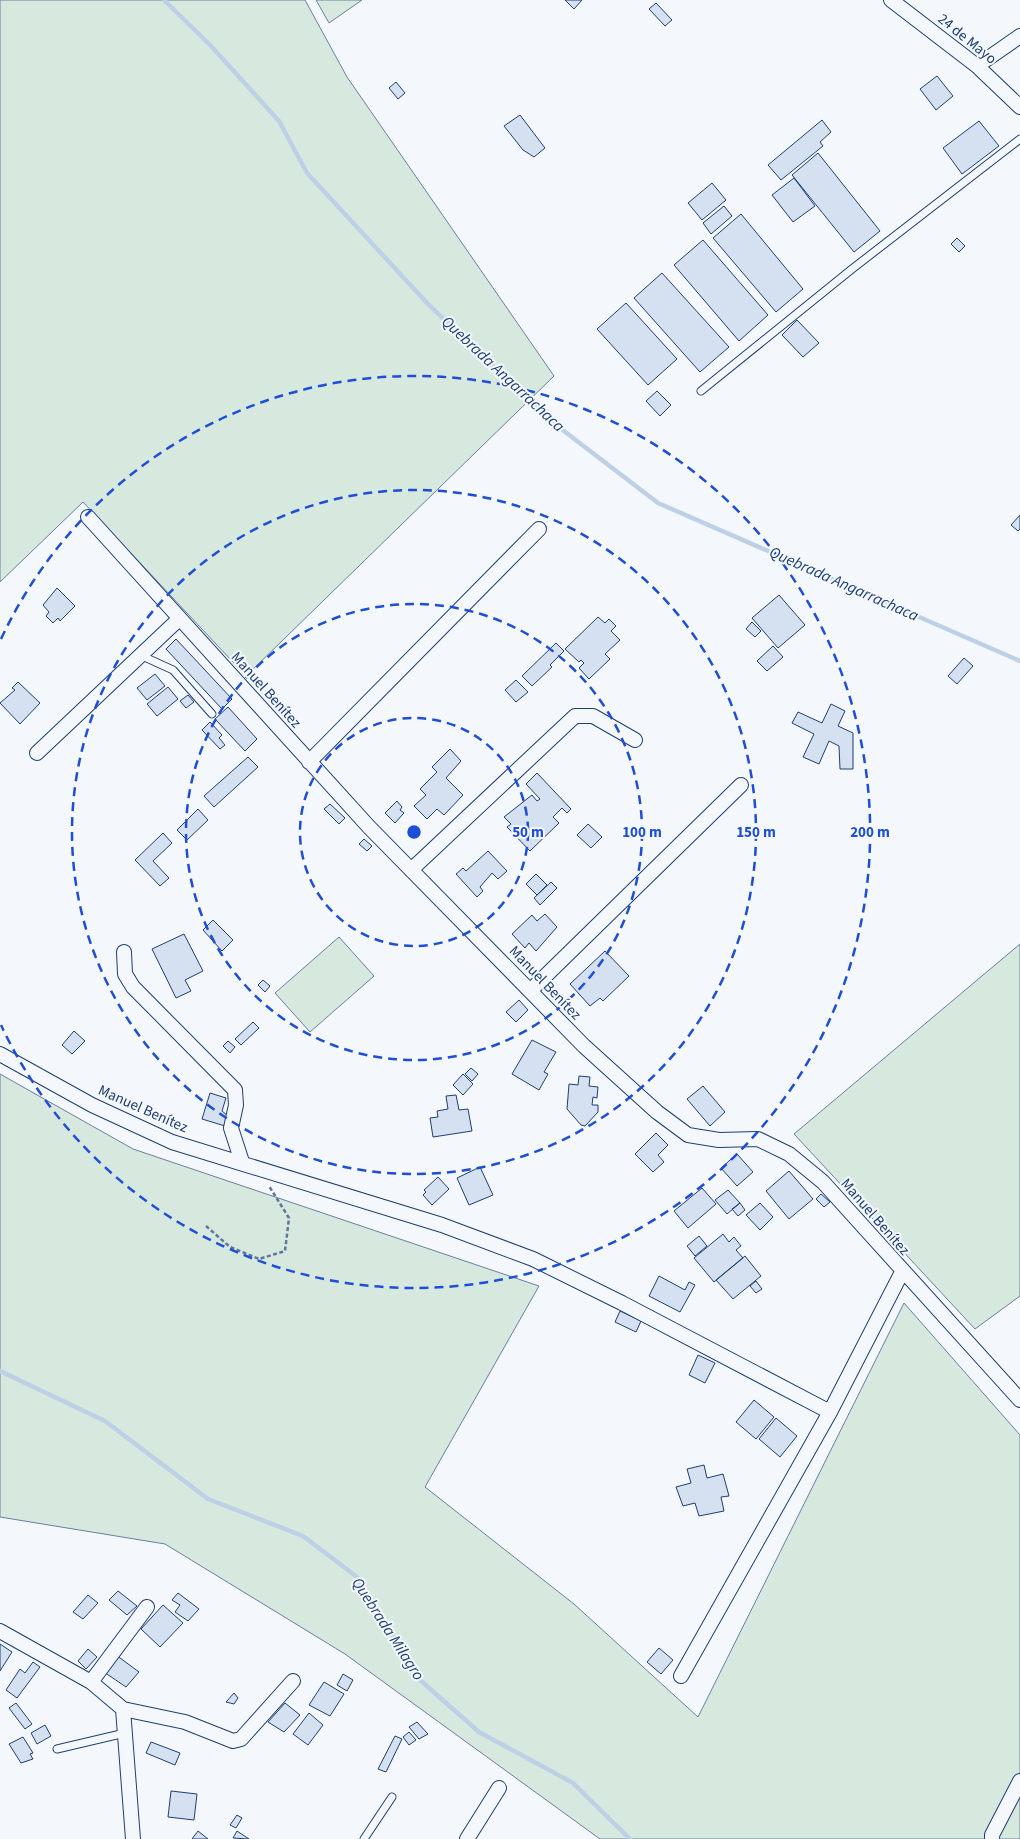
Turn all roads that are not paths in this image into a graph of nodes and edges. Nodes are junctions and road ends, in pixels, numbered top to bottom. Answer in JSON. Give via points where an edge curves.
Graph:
{"nodes":[{"id":1,"x":891,"y":0,"type":"edge"},
{"id":2,"x":1020,"y":36,"type":"edge"},
{"id":3,"x":977,"y":66,"type":"junction"},
{"id":4,"x":1020,"y":107,"type":"edge"},
{"id":5,"x":1020,"y":140,"type":"edge"},
{"id":6,"x":701,"y":391,"type":"dead end"},
{"id":7,"x":88,"y":517,"type":"dead end"},
{"id":8,"x":539,"y":529,"type":"dead end"},
{"id":9,"x":179,"y":619,"type":"junction"},
{"id":10,"x":140,"y":655,"type":"junction"},
{"id":11,"x":212,"y":714,"type":"dead end"},
{"id":12,"x":634,"y":740,"type":"dead end"},
{"id":13,"x":37,"y":753,"type":"dead end"},
{"id":14,"x":309,"y":762,"type":"junction"},
{"id":15,"x":741,"y":785,"type":"dead end"},
{"id":16,"x":411,"y":870,"type":"junction"},
{"id":17,"x":124,"y":952,"type":"dead end"},
{"id":18,"x":530,"y":991,"type":"junction"},
{"id":19,"x":0,"y":1054,"type":"edge"},
{"id":20,"x":242,"y":1162,"type":"junction"},
{"id":21,"x":902,"y":1272,"type":"junction"},
{"id":22,"x":1020,"y":1400,"type":"edge"},
{"id":23,"x":830,"y":1412,"type":"junction"},
{"id":24,"x":147,"y":1607,"type":"dead end"},
{"id":25,"x":0,"y":1631,"type":"edge"},
{"id":26,"x":681,"y":1676,"type":"dead end"},
{"id":27,"x":293,"y":1681,"type":"dead end"},
{"id":28,"x":91,"y":1682,"type":"junction"},
{"id":29,"x":123,"y":1709,"type":"junction"},
{"id":30,"x":125,"y":1733,"type":"junction"},
{"id":31,"x":57,"y":1749,"type":"dead end"},
{"id":32,"x":1020,"y":1781,"type":"edge"},
{"id":33,"x":499,"y":1788,"type":"dead end"},
{"id":34,"x":392,"y":1798,"type":"dead end"},
{"id":35,"x":133,"y":1839,"type":"edge"},
{"id":36,"x":364,"y":1839,"type":"edge"},
{"id":37,"x":467,"y":1839,"type":"edge"},
{"id":38,"x":992,"y":1839,"type":"edge"}],
"edges":[{"from":1,"to":3,"type":"street","name":"24 de Mayo"},
{"from":2,"to":3,"type":"street"},
{"from":3,"to":4,"type":"street","name":"24 de Mayo"},
{"from":5,"to":6,"type":"lane","via":[[852,269]]},
{"from":7,"to":9,"type":"street","name":"Manuel Benítez"},
{"from":8,"to":14,"type":"street"},
{"from":9,"to":10,"type":"street"},
{"from":9,"to":14,"type":"street","name":"Manuel Benítez"},
{"from":10,"to":11,"type":"lane","via":[[173,670]]},
{"from":10,"to":13,"type":"street"},
{"from":12,"to":16,"type":"street","via":[[593,716],[574,716]]},
{"from":14,"to":16,"type":"street","name":"Manuel Benítez"},
{"from":15,"to":18,"type":"street"},
{"from":16,"to":18,"type":"street","name":"Manuel Benítez"},
{"from":17,"to":20,"type":"street","via":[[125,974],[133,986],[235,1090],[236,1105],[231,1128]]},
{"from":18,"to":21,"type":"street","name":"Manuel Benítez","via":[[584,1046],[657,1112],[688,1135],[719,1140],[758,1139],[789,1154],[822,1182]]},
{"from":19,"to":20,"type":"street","name":"Manuel Benítez","via":[[92,1105],[172,1142]]},
{"from":20,"to":23,"type":"street","name":"Manuel Benítez","via":[[442,1225],[533,1260]]},
{"from":21,"to":22,"type":"street","name":"Manuel Benítez"},
{"from":21,"to":23,"type":"street"},
{"from":23,"to":26,"type":"street"},
{"from":24,"to":28,"type":"street"},
{"from":25,"to":28,"type":"street"},
{"from":27,"to":29,"type":"street","via":[[241,1739],[233,1741],[185,1722]]},
{"from":28,"to":29,"type":"street"},
{"from":29,"to":30,"type":"street"},
{"from":30,"to":31,"type":"lane"},
{"from":30,"to":35,"type":"street"},
{"from":32,"to":38,"type":"street"},
{"from":33,"to":37,"type":"street"},
{"from":34,"to":36,"type":"lane"}]}
